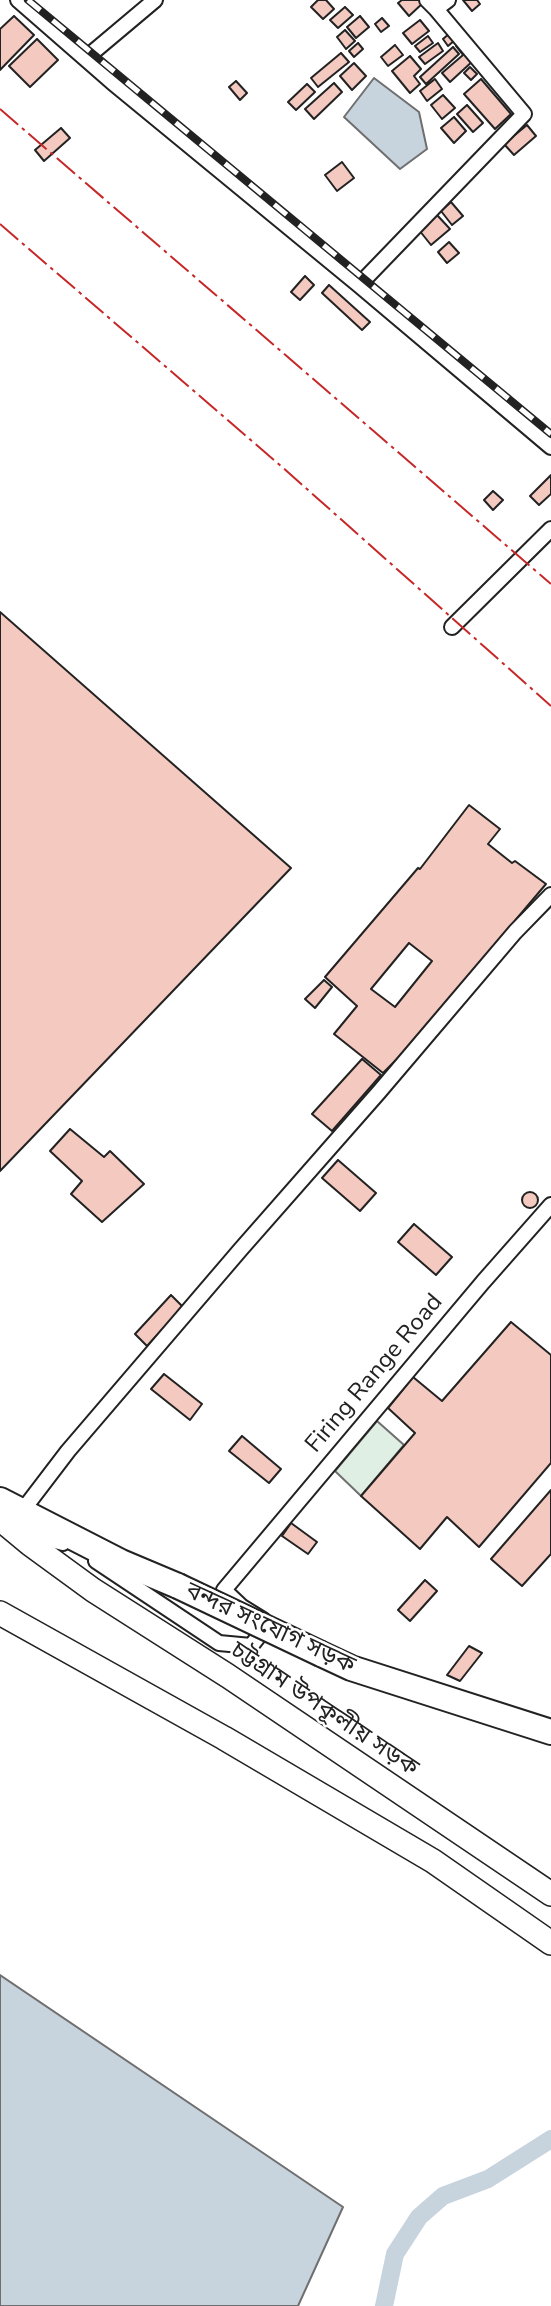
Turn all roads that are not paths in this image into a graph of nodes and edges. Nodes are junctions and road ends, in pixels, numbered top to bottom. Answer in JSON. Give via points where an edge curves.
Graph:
{"nodes":[{"id":1,"x":18,"y":0,"type":"edge"},
{"id":2,"x":155,"y":0,"type":"edge"},
{"id":3,"x":448,"y":0,"type":"edge"},
{"id":4,"x":432,"y":5,"type":"edge"},
{"id":5,"x":86,"y":58,"type":"junction"},
{"id":6,"x":359,"y":285,"type":"junction"},
{"id":7,"x":551,"y":447,"type":"edge"},
{"id":8,"x":551,"y":529,"type":"edge"},
{"id":9,"x":452,"y":627,"type":"dead end"},
{"id":10,"x":551,"y":895,"type":"edge"},
{"id":11,"x":551,"y":1205,"type":"edge"},
{"id":12,"x":0,"y":1500,"type":"edge"},
{"id":13,"x":11,"y":1519,"type":"edge"},
{"id":14,"x":63,"y":1543,"type":"junction"},
{"id":15,"x":62,"y":1568,"type":"junction"},
{"id":16,"x":0,"y":1613,"type":"edge"},
{"id":17,"x":551,"y":1732,"type":"edge"},
{"id":18,"x":551,"y":1894,"type":"edge"},
{"id":19,"x":551,"y":1942,"type":"edge"}],
"edges":[{"from":1,"to":5,"type":"street"},
{"from":2,"to":5,"type":"street"},
{"from":3,"to":4,"type":"street"},
{"from":4,"to":6,"type":"street","via":[[524,114]]},
{"from":5,"to":6,"type":"street"},
{"from":6,"to":7,"type":"street"},
{"from":8,"to":9,"type":"street"},
{"from":10,"to":13,"type":"street","via":[[514,932]]},
{"from":11,"to":14,"type":"street","name":"Firing Range Road","via":[[224,1590],[263,1620],[262,1632],[251,1646],[219,1643]]},
{"from":12,"to":13,"type":"highway","name":"বন্দর সংযোগ সড়ক"},
{"from":13,"to":14,"type":"street"},
{"from":13,"to":15,"type":"main road","name":"চট্টগ্রাম উপকূলীয় সড়ক"},
{"from":13,"to":17,"type":"highway","name":"বন্দর সংযোগ সড়ক","bridge":true,"via":[[178,1586],[351,1668]]},
{"from":14,"to":15,"type":"street","via":[[55,1552]]},
{"from":15,"to":18,"type":"main road","name":"চট্টগ্রাম উপকূলীয় সড়ক"},
{"from":16,"to":19,"type":"main road","via":[[433,1861]]}]}
